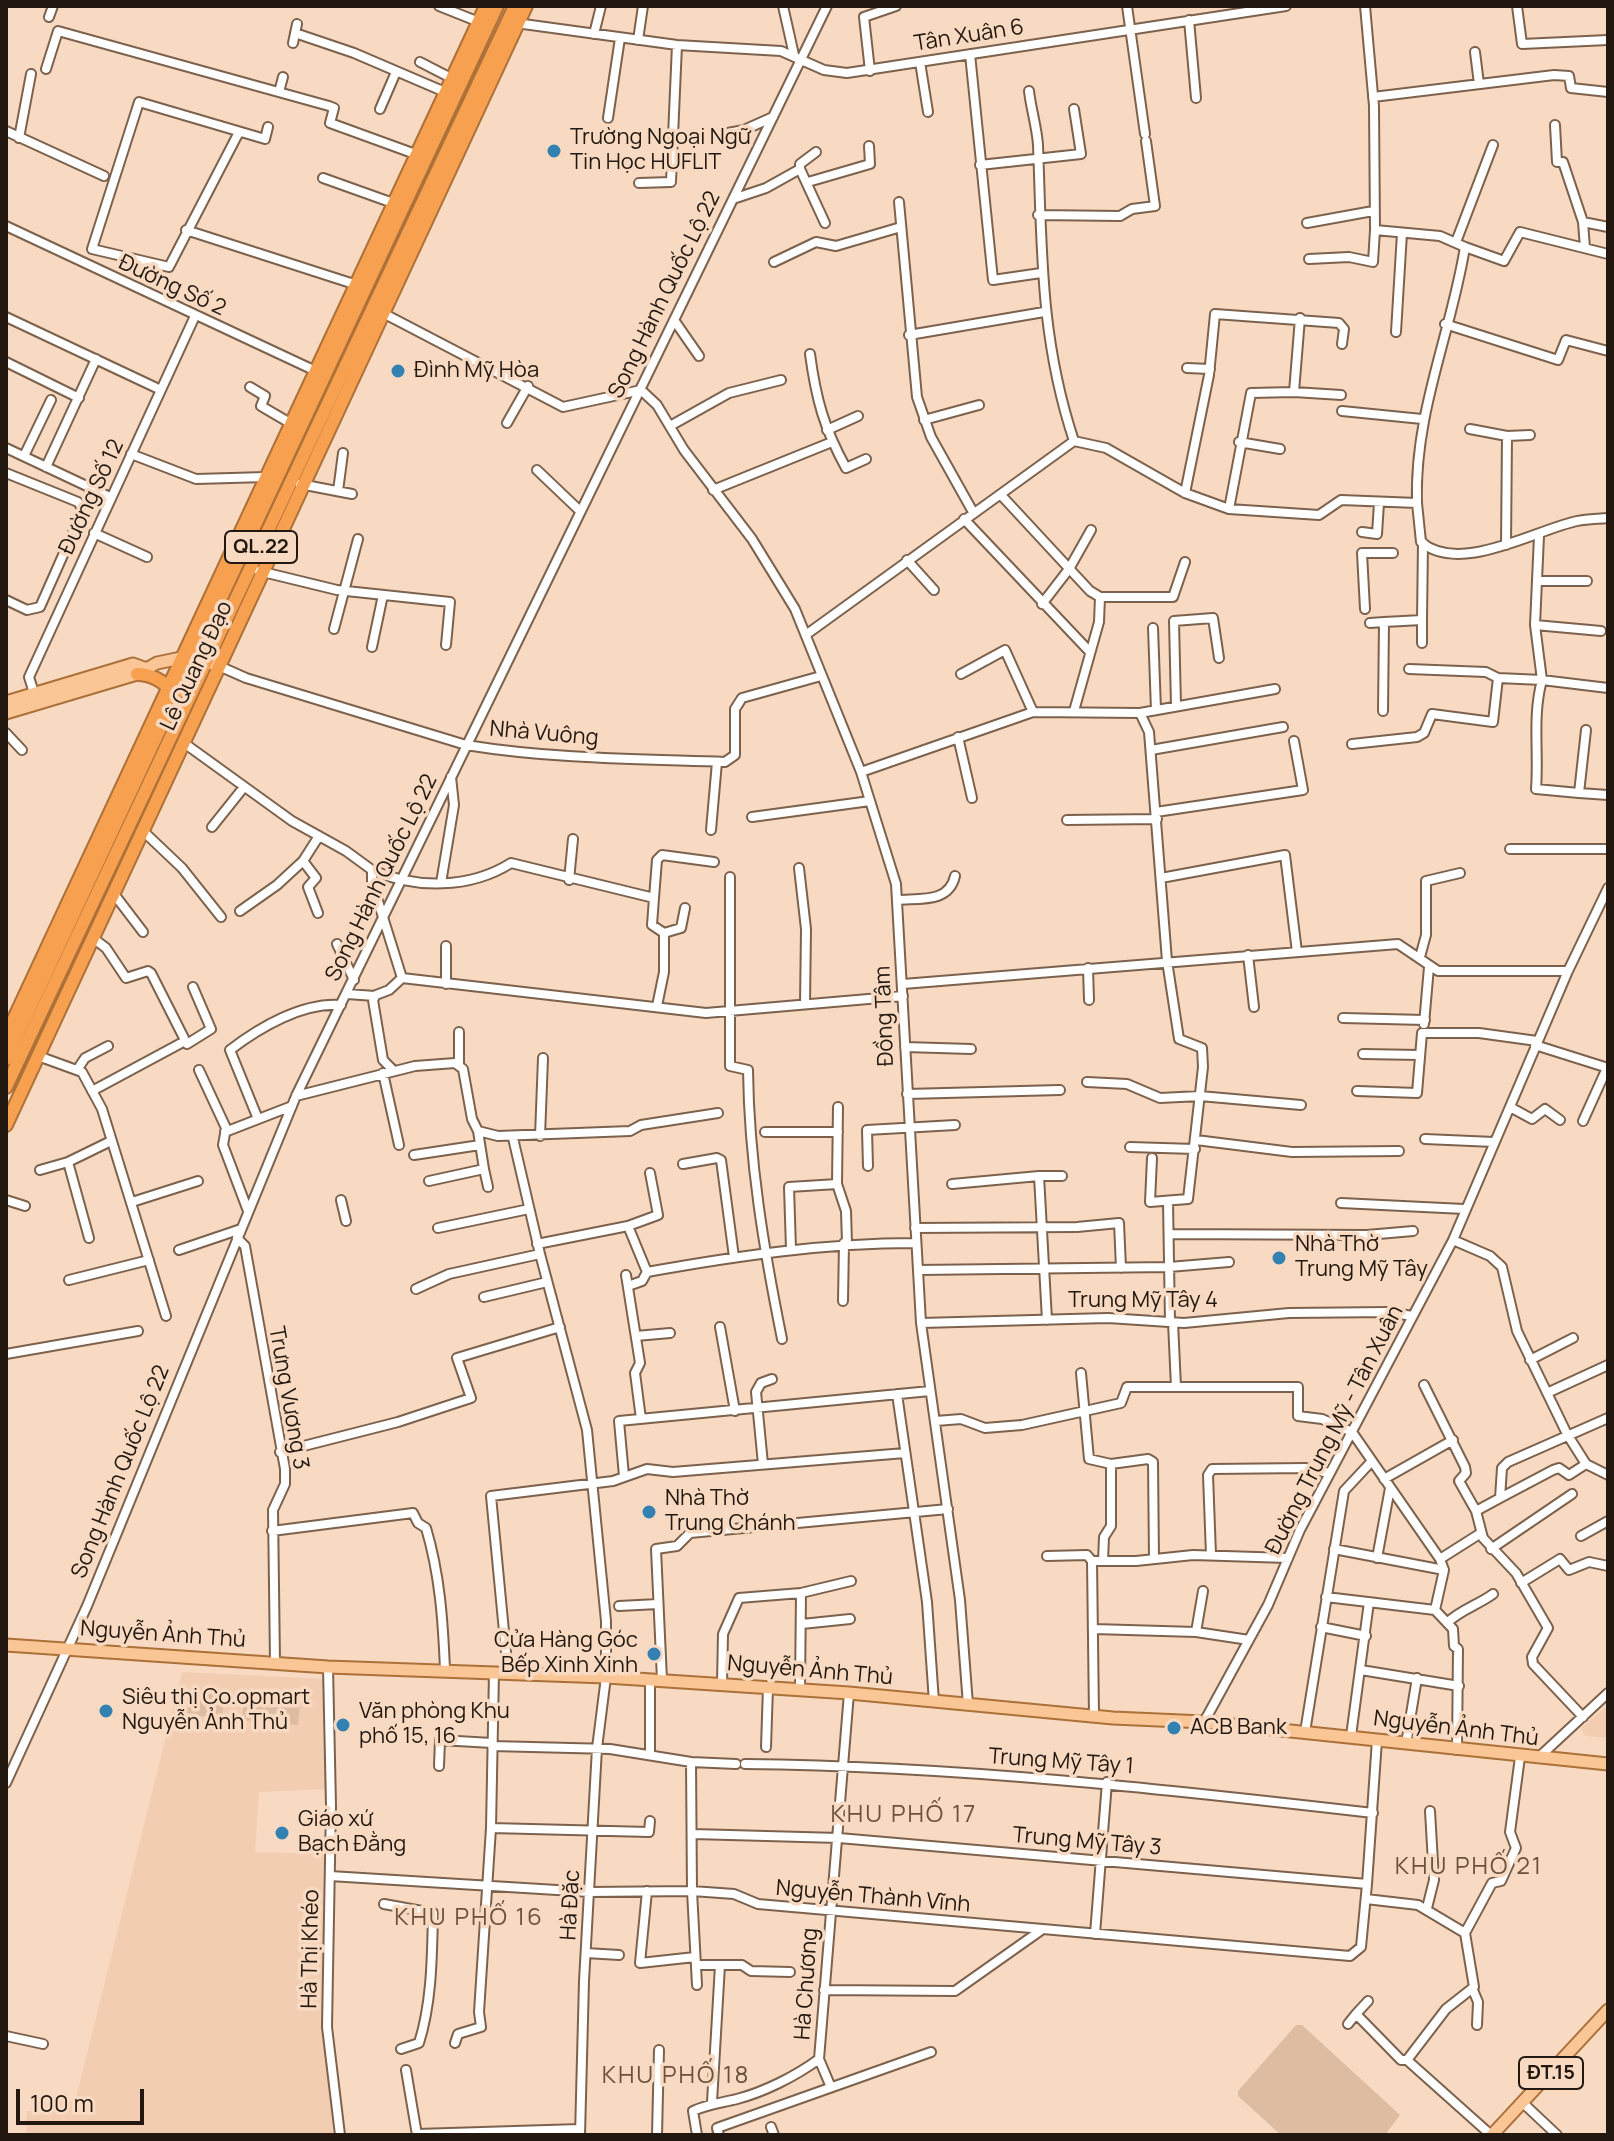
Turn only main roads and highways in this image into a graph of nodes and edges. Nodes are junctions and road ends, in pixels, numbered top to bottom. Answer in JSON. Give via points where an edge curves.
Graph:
{"nodes":[{"id":1,"x":486,"y":6,"type":"edge"},
{"id":2,"x":497,"y":6,"type":"edge"},
{"id":3,"x":515,"y":6,"type":"edge"},
{"id":4,"x":526,"y":6,"type":"edge"},
{"id":5,"x":513,"y":23,"type":"junction"},
{"id":6,"x":421,"y":157,"type":"junction"},
{"id":7,"x":320,"y":373,"type":"junction"},
{"id":8,"x":186,"y":658,"type":"junction"},
{"id":9,"x":213,"y":664,"type":"junction"},
{"id":10,"x":141,"y":671,"type":"junction"},
{"id":11,"x":171,"y":692,"type":"junction"},
{"id":12,"x":6,"y":702,"type":"edge"},
{"id":13,"x":6,"y":713,"type":"edge"},
{"id":14,"x":6,"y":1035,"type":"edge"},
{"id":15,"x":6,"y":1059,"type":"edge"},
{"id":16,"x":6,"y":1087,"type":"edge"},
{"id":17,"x":6,"y":1125,"type":"edge"},
{"id":18,"x":6,"y":1645,"type":"edge"},
{"id":19,"x":1608,"y":1764,"type":"edge"},
{"id":20,"x":1608,"y":2010,"type":"edge"},
{"id":21,"x":1491,"y":2135,"type":"edge"}],
"edges":[{"from":1,"to":6,"type":"highway","name":"Lê Quang Đạo","number":"QL.22"},
{"from":2,"to":6,"type":"highway","name":"Lê Quang Đạo","number":"QL.22"},
{"from":3,"to":5,"type":"highway","name":"Lê Quang Đạo","number":"QL.22"},
{"from":4,"to":5,"type":"highway","name":"Lê Quang Đạo","number":"QL.22"},
{"from":5,"to":9,"type":"highway","name":"Lê Quang Đạo","number":"QL.22"},
{"from":6,"to":7,"type":"highway","name":"Lê Quang Đạo","number":"QL.22"},
{"from":6,"to":7,"type":"highway","name":"Lê Quang Đạo","number":"QL.22","via":[[393,203]]},
{"from":7,"to":8,"type":"highway","name":"Lê Quang Đạo","number":"QL.22"},
{"from":7,"to":8,"type":"highway","name":"Lê Quang Đạo","number":"QL.22","via":[[290,423]]},
{"from":8,"to":9,"type":"main road"},
{"from":8,"to":10,"type":"main road"},
{"from":8,"to":11,"type":"highway","name":"Lê Quang Đạo","number":"QL.22"},
{"from":9,"to":16,"type":"highway","name":"Lê Quang Đạo","number":"QL.22"},
{"from":9,"to":17,"type":"highway","name":"Lê Quang Đạo","number":"QL.22","via":[[184,743]]},
{"from":10,"to":11,"type":"highway"},
{"from":10,"to":12,"type":"main road","via":[[133,664]]},
{"from":10,"to":13,"type":"main road"},
{"from":11,"to":14,"type":"highway","name":"Lê Quang Đạo","number":"QL.22"},
{"from":11,"to":15,"type":"highway","name":"Lê Quang Đạo","number":"QL.22"},
{"from":18,"to":19,"type":"main road","name":"Nguyễn Ảnh Thủ","via":[[328,1667],[722,1683],[1204,1722]]},
{"from":20,"to":21,"type":"main road","number":"ĐT.15"}]}
